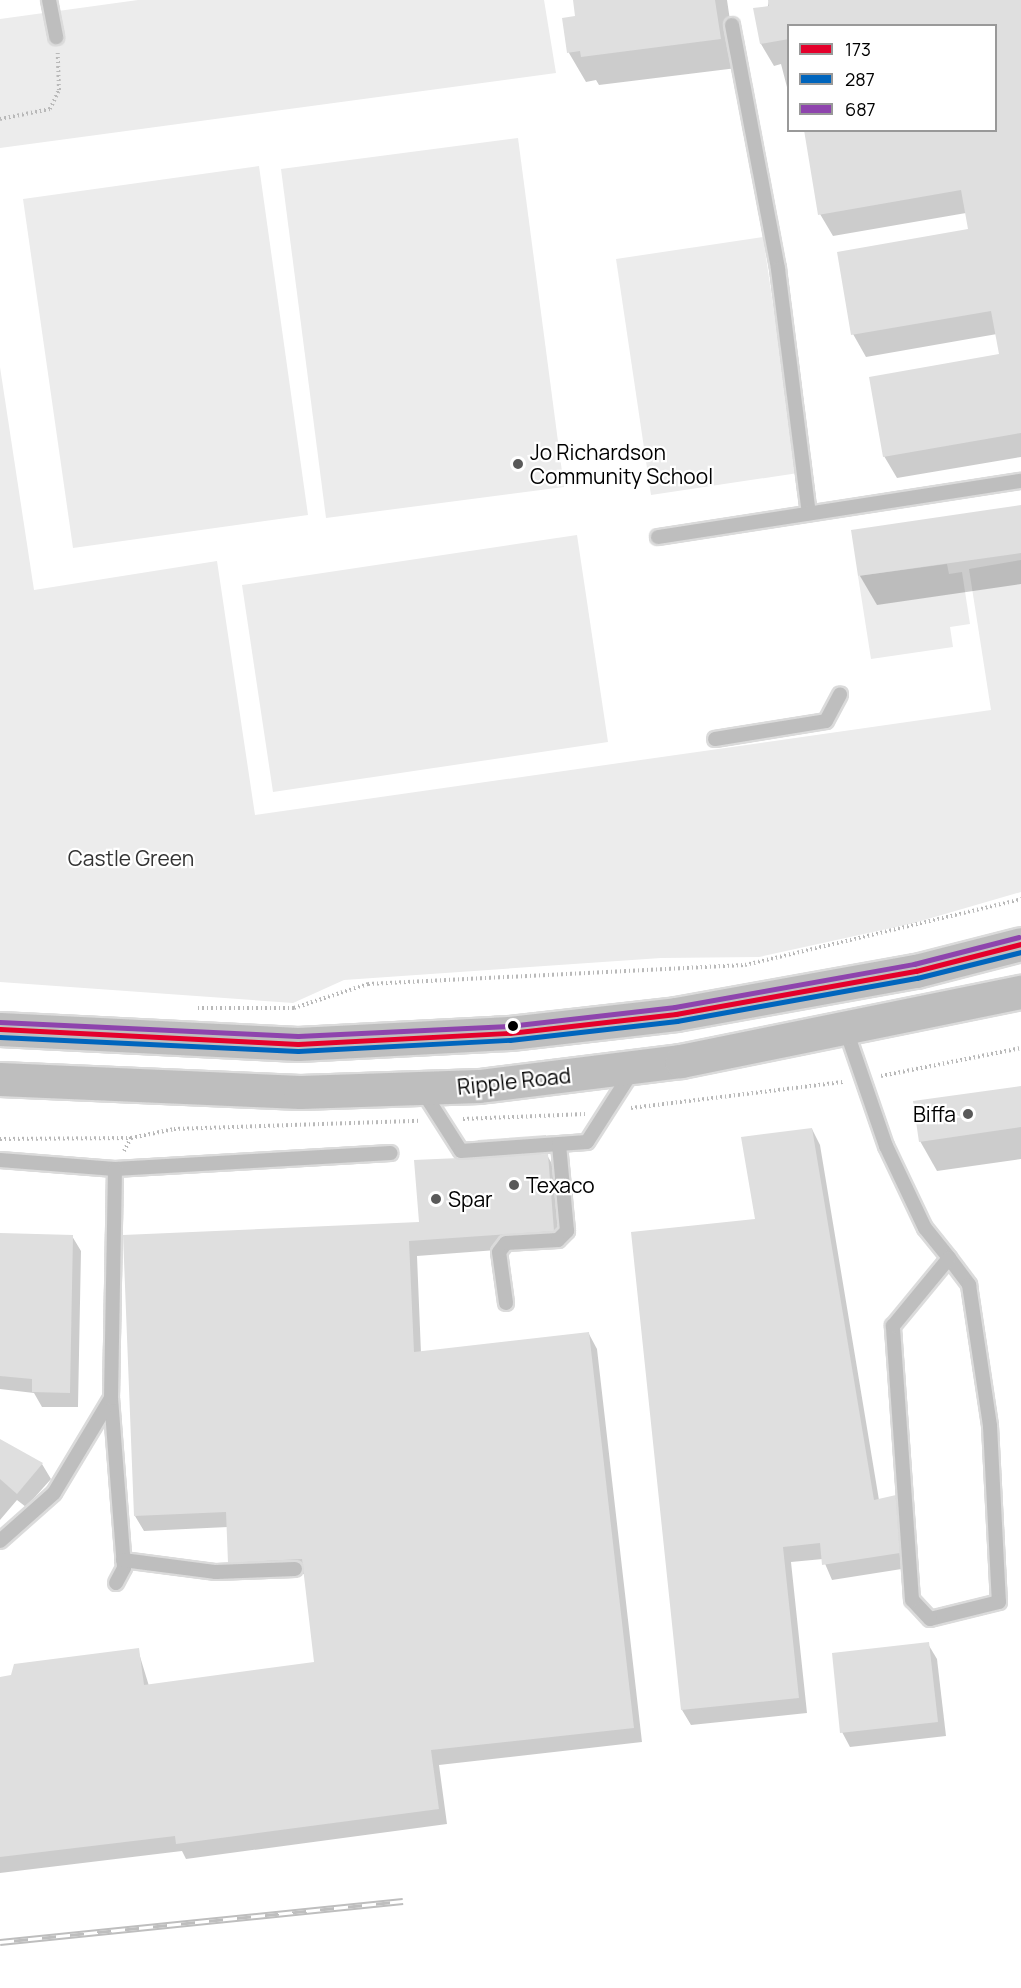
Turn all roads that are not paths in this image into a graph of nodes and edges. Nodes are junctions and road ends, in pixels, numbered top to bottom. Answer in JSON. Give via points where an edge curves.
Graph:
{"nodes":[{"id":1,"x":49,"y":0,"type":"edge"},
{"id":2,"x":732,"y":25,"type":"dead end"},
{"id":3,"x":56,"y":37,"type":"road end"},
{"id":4,"x":1021,"y":481,"type":"edge"},
{"id":5,"x":809,"y":513,"type":"junction"},
{"id":6,"x":658,"y":537,"type":"dead end"},
{"id":7,"x":840,"y":695,"type":"dead end"},
{"id":8,"x":715,"y":738,"type":"dead end"},
{"id":9,"x":1021,"y":944,"type":"edge"},
{"id":10,"x":1021,"y":992,"type":"edge"},
{"id":11,"x":0,"y":1029,"type":"edge"},
{"id":12,"x":846,"y":1030,"type":"junction"},
{"id":13,"x":634,"y":1067,"type":"junction"},
{"id":14,"x":0,"y":1078,"type":"edge"},
{"id":15,"x":421,"y":1089,"type":"junction"},
{"id":16,"x":559,"y":1144,"type":"junction"},
{"id":17,"x":391,"y":1153,"type":"dead end"},
{"id":18,"x":0,"y":1160,"type":"edge"},
{"id":19,"x":115,"y":1169,"type":"junction"},
{"id":20,"x":949,"y":1258,"type":"junction"},
{"id":21,"x":506,"y":1303,"type":"dead end"},
{"id":22,"x":111,"y":1398,"type":"junction"},
{"id":23,"x":0,"y":1541,"type":"edge"},
{"id":24,"x":123,"y":1560,"type":"junction"},
{"id":25,"x":295,"y":1569,"type":"dead end"},
{"id":26,"x":116,"y":1583,"type":"dead end"}],
"edges":[{"from":1,"to":3,"type":"lane"},
{"from":2,"to":5,"type":"lane","via":[[778,269]]},
{"from":4,"to":5,"type":"lane"},
{"from":5,"to":6,"type":"lane"},
{"from":7,"to":8,"type":"lane","via":[[826,721]]},
{"from":9,"to":11,"type":"highway","via":[[916,971],[676,1014],[510,1033],[298,1044]]},
{"from":10,"to":12,"type":"highway","name":"Ripple Road"},
{"from":12,"to":13,"type":"highway","name":"Ripple Road"},
{"from":12,"to":20,"type":"lane","via":[[886,1146],[925,1228]]},
{"from":13,"to":15,"type":"highway","name":"Ripple Road"},
{"from":13,"to":16,"type":"lane","via":[[587,1142]]},
{"from":14,"to":15,"type":"highway","name":"Ripple Road","via":[[300,1092]]},
{"from":15,"to":16,"type":"lane","via":[[461,1151]]},
{"from":16,"to":21,"type":"lane","via":[[567,1231],[558,1240],[506,1243],[499,1252]]},
{"from":17,"to":19,"type":"lane"},
{"from":18,"to":19,"type":"lane"},
{"from":19,"to":22,"type":"lane"},
{"from":20,"to":20,"type":"lane","via":[[969,1285],[988,1415],[999,1602],[930,1619],[912,1600],[893,1326]]},
{"from":22,"to":23,"type":"lane","via":[[54,1493]]},
{"from":22,"to":24,"type":"lane"},
{"from":24,"to":25,"type":"lane","via":[[216,1572]]},
{"from":24,"to":26,"type":"lane"}]}
